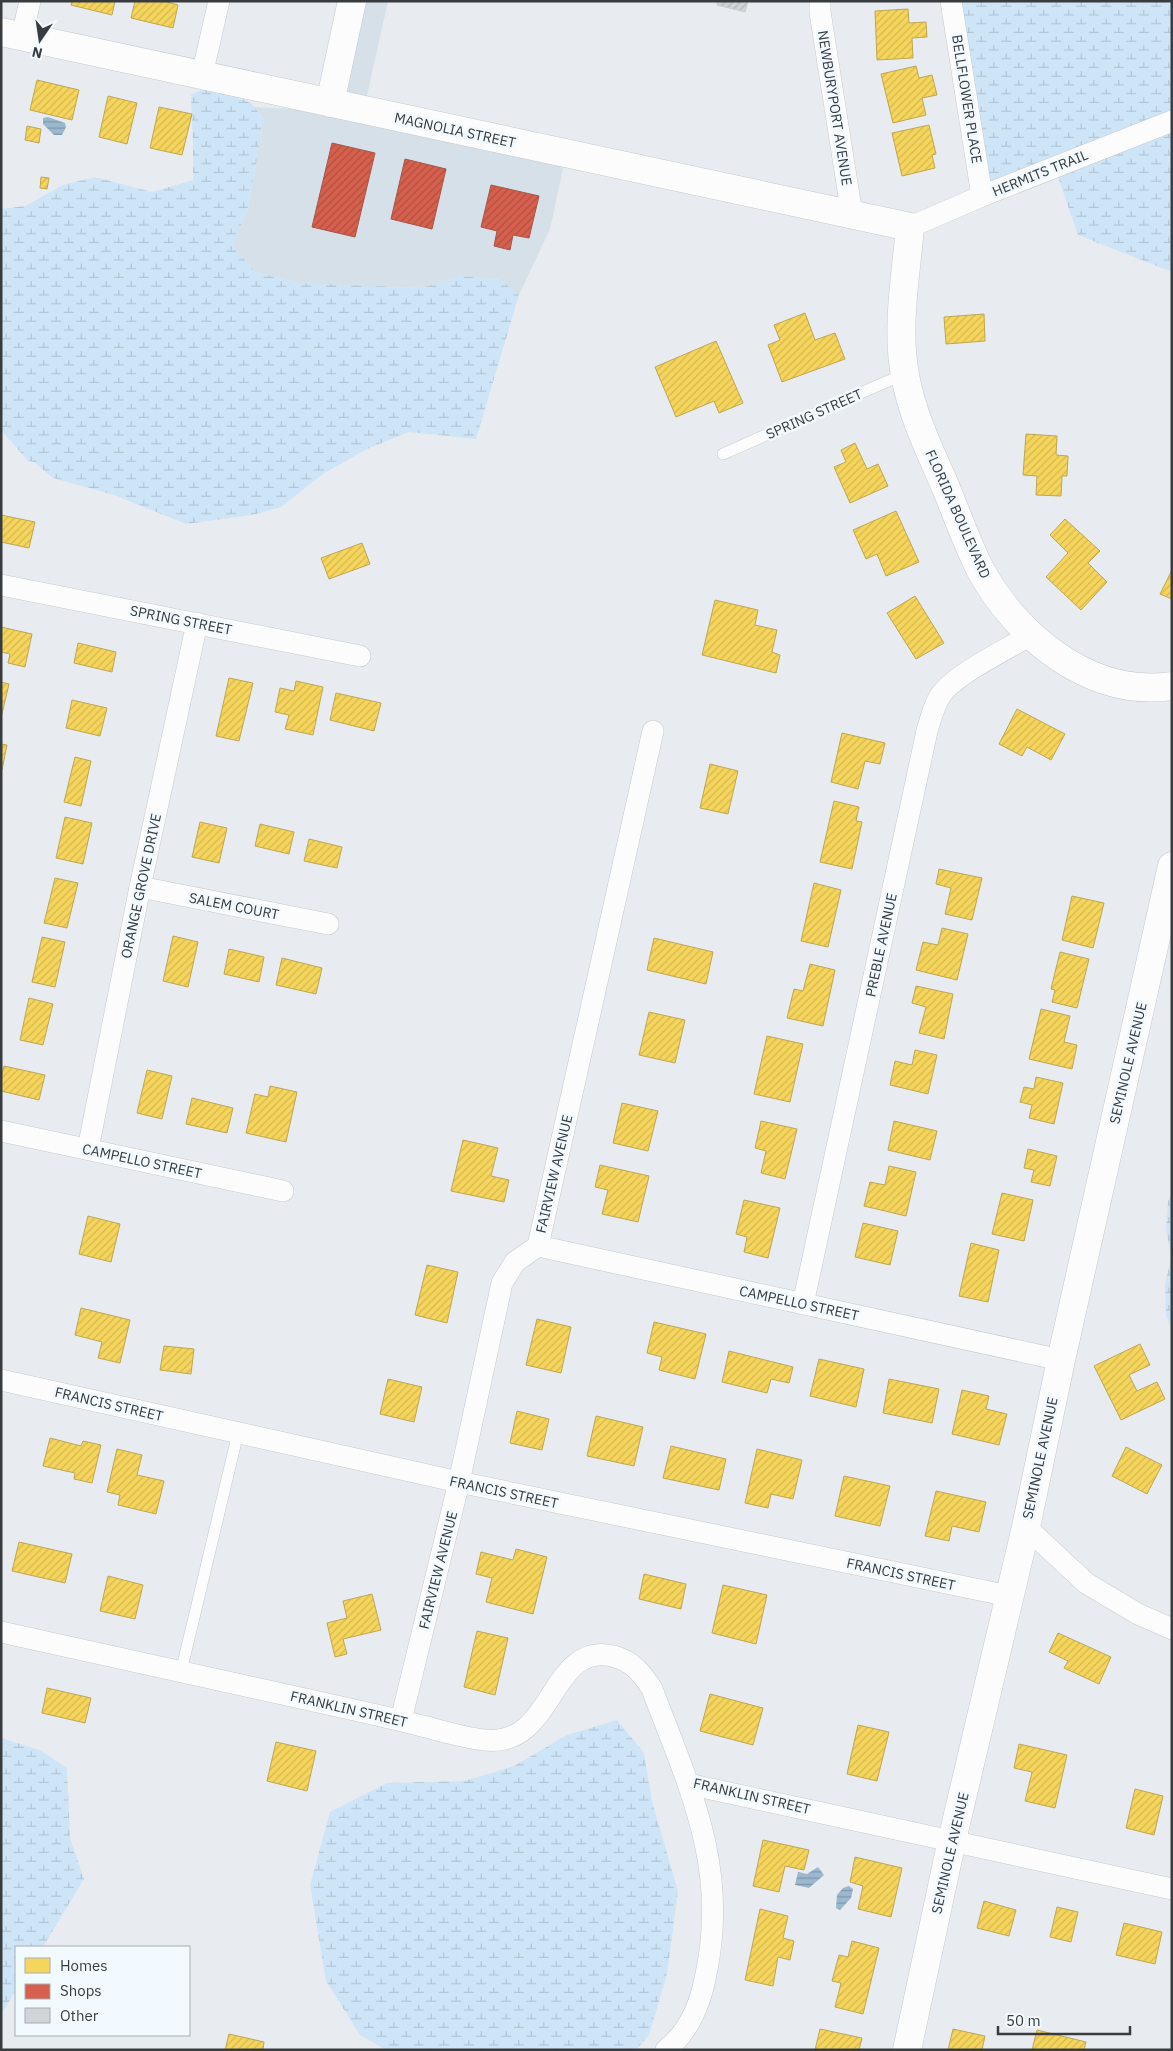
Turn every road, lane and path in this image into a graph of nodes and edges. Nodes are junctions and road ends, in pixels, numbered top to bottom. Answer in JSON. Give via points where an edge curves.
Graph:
{"nodes":[{"id":1,"x":30,"y":1,"type":"edge"},
{"id":2,"x":219,"y":1,"type":"edge"},
{"id":3,"x":352,"y":1,"type":"edge"},
{"id":4,"x":820,"y":1,"type":"edge"},
{"id":5,"x":951,"y":1,"type":"edge"},
{"id":6,"x":12,"y":34,"type":"edge"},
{"id":7,"x":202,"y":75,"type":"junction"},
{"id":8,"x":330,"y":103,"type":"junction"},
{"id":9,"x":1172,"y":121,"type":"edge"},
{"id":10,"x":982,"y":196,"type":"junction"},
{"id":11,"x":852,"y":215,"type":"junction"},
{"id":12,"x":910,"y":228,"type":"junction"},
{"id":13,"x":904,"y":374,"type":"junction"},
{"id":14,"x":724,"y":454,"type":"dead end"},
{"id":15,"x":1,"y":585,"type":"edge"},
{"id":16,"x":197,"y":623,"type":"junction"},
{"id":17,"x":1031,"y":634,"type":"junction"},
{"id":18,"x":360,"y":656,"type":"dead end"},
{"id":19,"x":1172,"y":686,"type":"edge"},
{"id":20,"x":653,"y":731,"type":"dead end"},
{"id":21,"x":1172,"y":866,"type":"edge"},
{"id":22,"x":140,"y":887,"type":"junction"},
{"id":23,"x":1166,"y":918,"type":"edge"},
{"id":24,"x":328,"y":924,"type":"dead end"},
{"id":25,"x":1,"y":1131,"type":"edge"},
{"id":26,"x":88,"y":1150,"type":"junction"},
{"id":27,"x":283,"y":1191,"type":"dead end"},
{"id":28,"x":538,"y":1246,"type":"junction"},
{"id":29,"x":803,"y":1304,"type":"junction"},
{"id":30,"x":1061,"y":1360,"type":"junction"},
{"id":31,"x":1,"y":1380,"type":"edge"},
{"id":32,"x":238,"y":1433,"type":"junction"},
{"id":33,"x":459,"y":1482,"type":"junction"},
{"id":34,"x":1026,"y":1527,"type":"junction"},
{"id":35,"x":1009,"y":1596,"type":"junction"},
{"id":36,"x":1172,"y":1629,"type":"edge"},
{"id":37,"x":1,"y":1632,"type":"edge"},
{"id":38,"x":181,"y":1672,"type":"junction"},
{"id":39,"x":401,"y":1720,"type":"junction"},
{"id":40,"x":688,"y":1784,"type":"junction"},
{"id":41,"x":952,"y":1840,"type":"junction"},
{"id":42,"x":1172,"y":1889,"type":"edge"},
{"id":43,"x":666,"y":2050,"type":"edge"},
{"id":44,"x":906,"y":2050,"type":"edge"}],
"edges":[{"from":1,"to":6,"type":"street"},
{"from":2,"to":7,"type":"street"},
{"from":3,"to":8,"type":"street"},
{"from":4,"to":11,"type":"street","name":"NEWBURYPORT AVENUE"},
{"from":5,"to":10,"type":"street","name":"BELLFLOWER PLACE"},
{"from":6,"to":7,"type":"street","name":"MAGNOLIA STREET"},
{"from":7,"to":8,"type":"street","name":"MAGNOLIA STREET"},
{"from":8,"to":11,"type":"street","name":"MAGNOLIA STREET"},
{"from":9,"to":10,"type":"street","name":"HERMITS TRAIL"},
{"from":10,"to":12,"type":"street","name":"HERMITS TRAIL"},
{"from":11,"to":12,"type":"street","name":"MAGNOLIA STREET"},
{"from":12,"to":13,"type":"street","name":"FLORIDA BOULEVARD","via":[[902,330]]},
{"from":13,"to":14,"type":"lane","name":"SPRING STREET"},
{"from":13,"to":17,"type":"street","name":"FLORIDA BOULEVARD","via":[[915,416],[980,568],[1001,603]]},
{"from":15,"to":16,"type":"street","name":"SPRING STREET"},
{"from":16,"to":18,"type":"street","name":"SPRING STREET"},
{"from":16,"to":22,"type":"street","name":"ORANGE GROVE DRIVE"},
{"from":17,"to":19,"type":"street","name":"FLORIDA BOULEVARD","via":[[1054,655],[1086,674],[1129,686]]},
{"from":17,"to":29,"type":"street","name":"PREBLE AVENUE","via":[[959,678],[943,692],[934,709]]},
{"from":20,"to":28,"type":"street","name":"FAIRVIEW AVENUE"},
{"from":21,"to":23,"type":"street","name":"SEMINOLE AVENUE"},
{"from":22,"to":24,"type":"street","name":"SALEM COURT"},
{"from":22,"to":26,"type":"street","name":"ORANGE GROVE DRIVE"},
{"from":23,"to":30,"type":"street","name":"SEMINOLE AVENUE"},
{"from":25,"to":26,"type":"street","name":"CAMPELLO STREET"},
{"from":26,"to":27,"type":"street","name":"CAMPELLO STREET"},
{"from":28,"to":29,"type":"street","name":"CAMPELLO STREET"},
{"from":28,"to":33,"type":"street","name":"FAIRVIEW AVENUE","via":[[515,1262],[502,1283]]},
{"from":29,"to":30,"type":"street","name":"CAMPELLO STREET"},
{"from":30,"to":34,"type":"street","name":"SEMINOLE AVENUE"},
{"from":31,"to":32,"type":"street","name":"FRANCIS STREET"},
{"from":32,"to":33,"type":"street","name":"FRANCIS STREET"},
{"from":32,"to":38,"type":"lane"},
{"from":33,"to":35,"type":"street","name":"FRANCIS STREET"},
{"from":33,"to":39,"type":"street","name":"FAIRVIEW AVENUE"},
{"from":34,"to":35,"type":"street","name":"SEMINOLE AVENUE"},
{"from":34,"to":36,"type":"street","via":[[1086,1583],[1138,1614]]},
{"from":35,"to":41,"type":"street","name":"SEMINOLE AVENUE"},
{"from":37,"to":38,"type":"street","name":"FRANKLIN STREET"},
{"from":38,"to":39,"type":"street","name":"FRANKLIN STREET"},
{"from":39,"to":40,"type":"street","name":"FRANKLIN STREET","via":[[475,1739],[496,1741],[518,1734],[534,1721],[576,1662],[588,1655],[605,1654],[622,1659],[640,1671],[652,1688]]},
{"from":40,"to":41,"type":"street","name":"FRANKLIN STREET"},
{"from":40,"to":43,"type":"street","via":[[711,1866],[714,1911],[711,1952],[703,1989],[690,2023]]},
{"from":41,"to":42,"type":"street","name":"FRANKLIN STREET"},
{"from":41,"to":44,"type":"street","name":"SEMINOLE AVENUE"}]}
